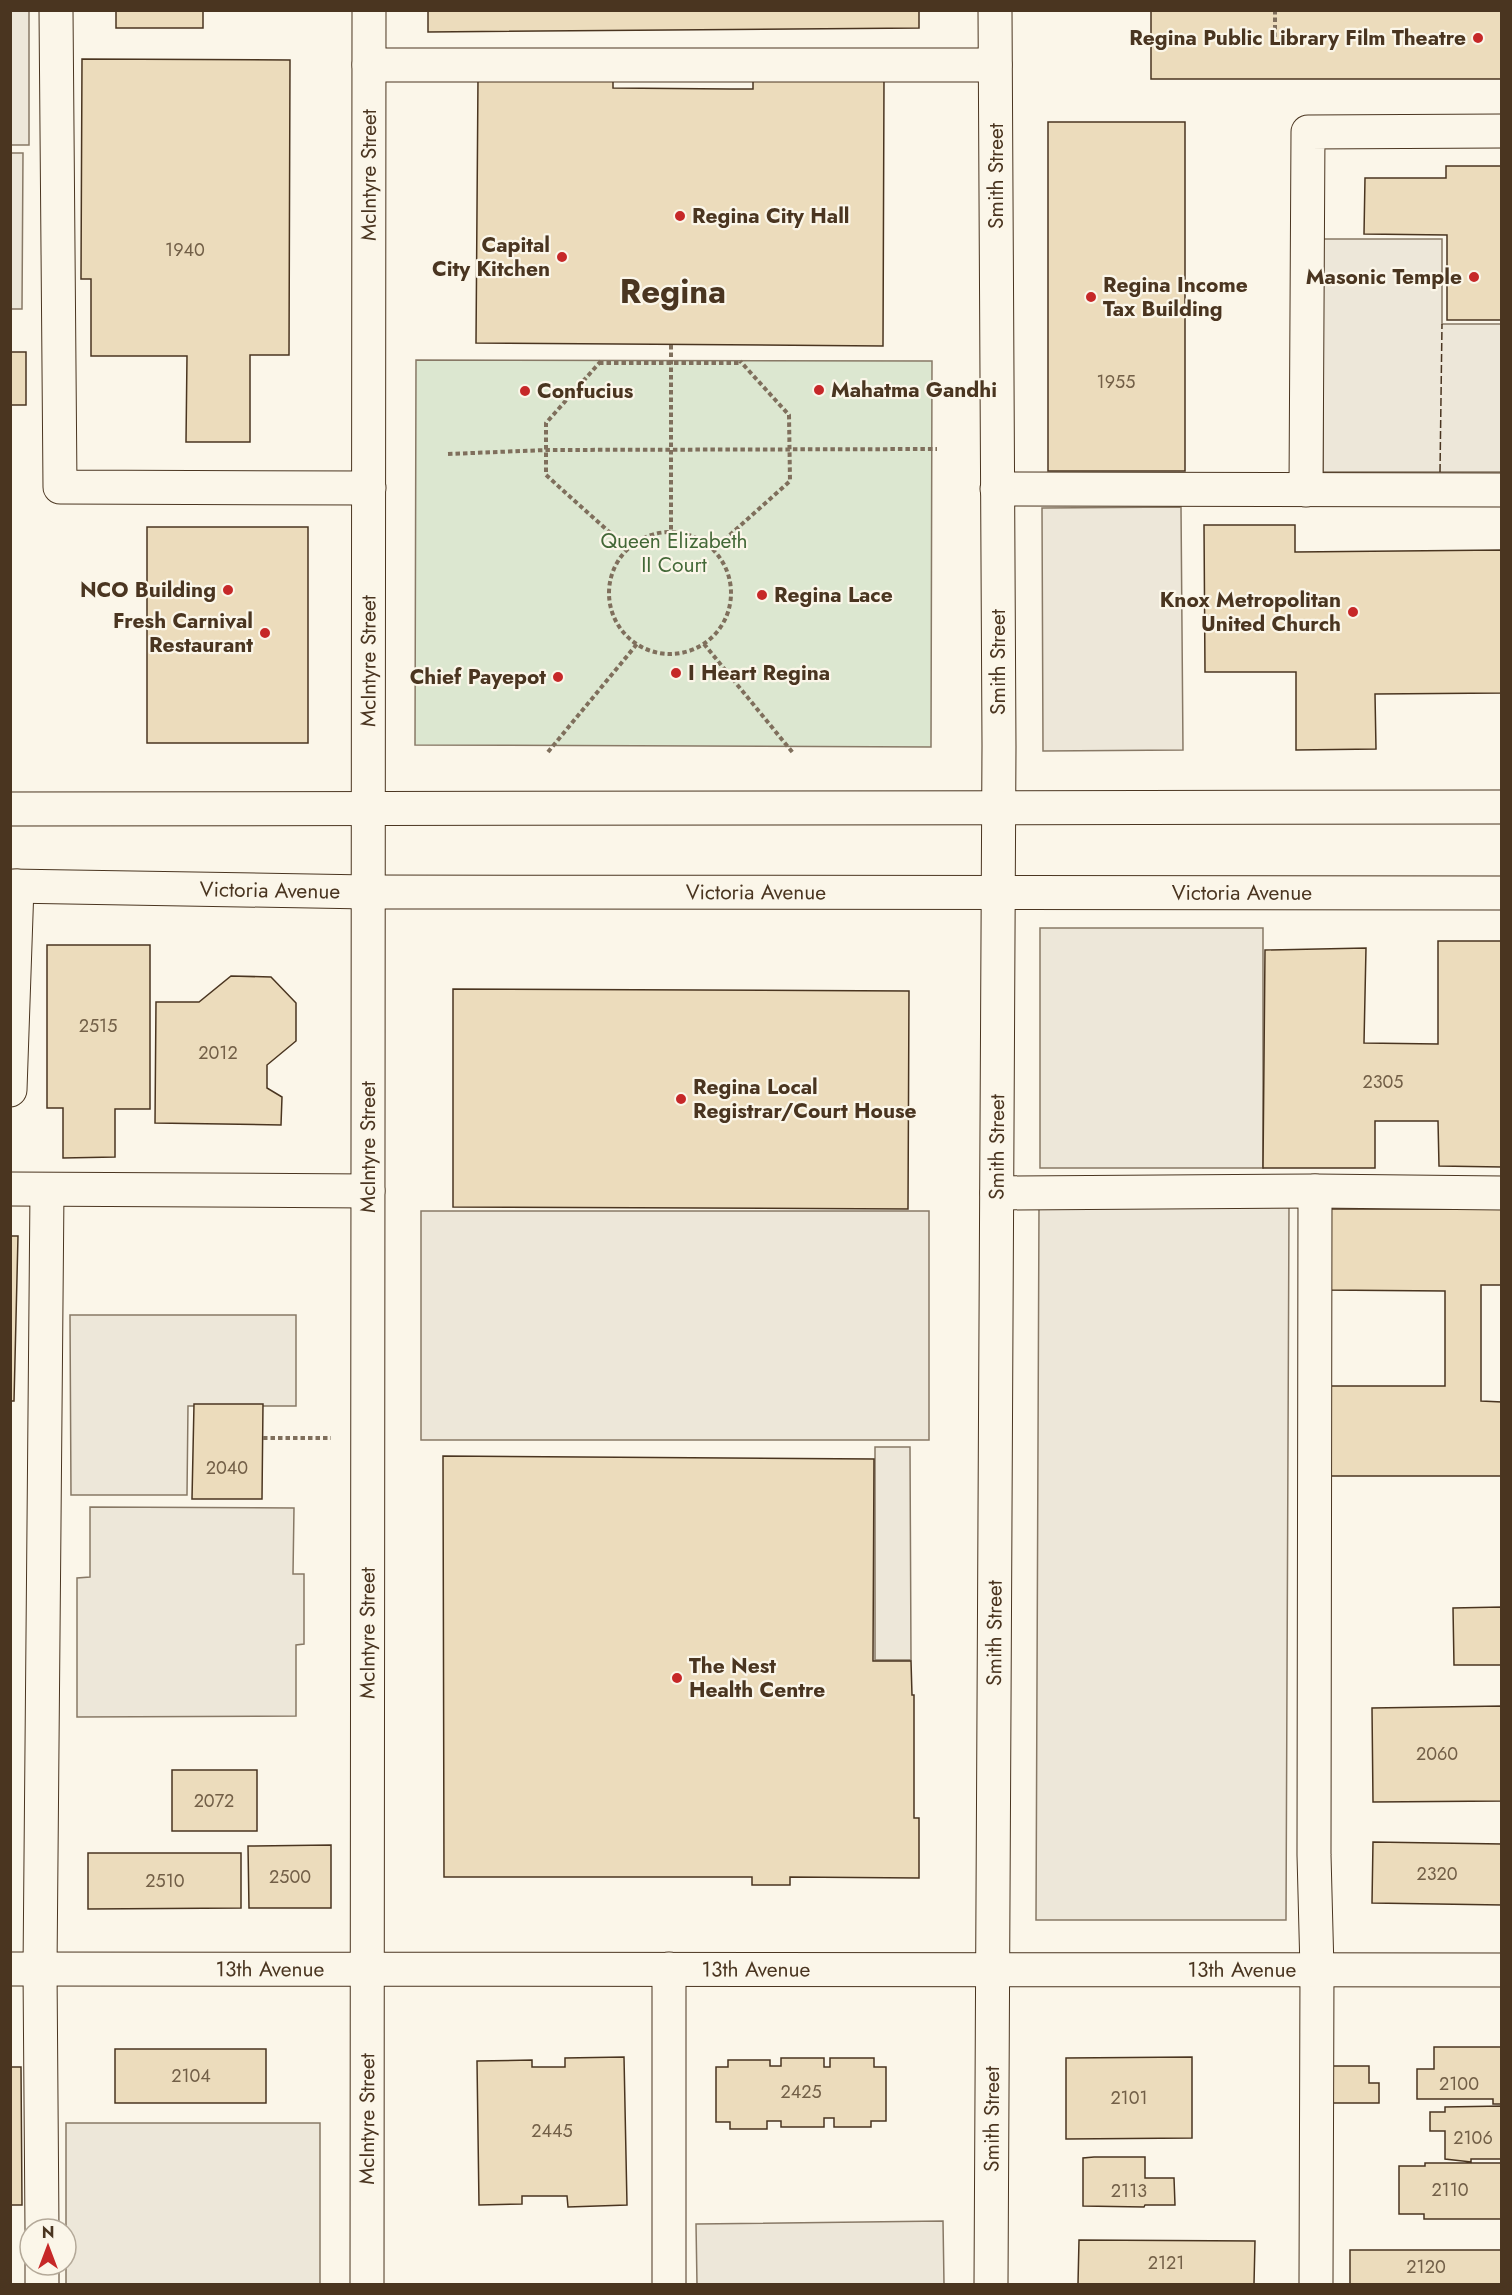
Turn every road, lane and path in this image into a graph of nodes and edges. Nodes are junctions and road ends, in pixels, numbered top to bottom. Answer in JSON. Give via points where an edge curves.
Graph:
{"nodes":[{"id":1,"x":56,"y":10,"type":"edge"},
{"id":2,"x":369,"y":10,"type":"edge"},
{"id":3,"x":995,"y":10,"type":"edge"},
{"id":4,"x":1275,"y":10,"type":"edge"},
{"id":5,"x":1275,"y":41,"type":"dead end"},
{"id":6,"x":369,"y":65,"type":"junction"},
{"id":7,"x":995,"y":65,"type":"junction"},
{"id":8,"x":1502,"y":131,"type":"edge"},
{"id":9,"x":671,"y":345,"type":"dead end"},
{"id":10,"x":670,"y":363,"type":"junction"},
{"id":11,"x":937,"y":449,"type":"dead end"},
{"id":12,"x":546,"y":450,"type":"junction"},
{"id":13,"x":671,"y":450,"type":"junction"},
{"id":14,"x":790,"y":450,"type":"junction"},
{"id":15,"x":448,"y":454,"type":"dead end"},
{"id":16,"x":369,"y":488,"type":"junction"},
{"id":17,"x":997,"y":489,"type":"junction"},
{"id":18,"x":1306,"y":490,"type":"junction"},
{"id":19,"x":1502,"y":490,"type":"edge"},
{"id":20,"x":671,"y":531,"type":"junction"},
{"id":21,"x":628,"y":549,"type":"junction"},
{"id":22,"x":713,"y":550,"type":"junction"},
{"id":23,"x":637,"y":644,"type":"junction"},
{"id":24,"x":704,"y":644,"type":"junction"},
{"id":25,"x":548,"y":752,"type":"dead end"},
{"id":26,"x":793,"y":753,"type":"dead end"},
{"id":27,"x":1502,"y":807,"type":"edge"},
{"id":28,"x":998,"y":808,"type":"junction"},
{"id":29,"x":369,"y":809,"type":"junction"},
{"id":30,"x":10,"y":810,"type":"edge"},
{"id":31,"x":14,"y":886,"type":"edge"},
{"id":32,"x":368,"y":892,"type":"junction"},
{"id":33,"x":998,"y":892,"type":"junction"},
{"id":34,"x":1502,"y":893,"type":"edge"},
{"id":35,"x":10,"y":1090,"type":"edge"},
{"id":36,"x":10,"y":1189,"type":"edge"},
{"id":37,"x":47,"y":1190,"type":"junction"},
{"id":38,"x":368,"y":1191,"type":"junction"},
{"id":39,"x":1315,"y":1191,"type":"junction"},
{"id":40,"x":997,"y":1193,"type":"junction"},
{"id":41,"x":1502,"y":1193,"type":"edge"},
{"id":42,"x":262,"y":1438,"type":"dead end"},
{"id":43,"x":368,"y":1438,"type":"junction"},
{"id":44,"x":25,"y":1969,"type":"edge"},
{"id":45,"x":366,"y":1969,"type":"junction"},
{"id":46,"x":669,"y":1970,"type":"junction"},
{"id":47,"x":993,"y":1970,"type":"junction"},
{"id":48,"x":1317,"y":1970,"type":"junction"},
{"id":49,"x":1502,"y":1970,"type":"edge"},
{"id":50,"x":41,"y":2217,"type":"edge"},
{"id":51,"x":367,"y":2284,"type":"edge"},
{"id":52,"x":669,"y":2284,"type":"edge"},
{"id":53,"x":991,"y":2284,"type":"edge"},
{"id":54,"x":1316,"y":2284,"type":"edge"}],
"edges":[{"from":1,"to":16,"type":"street","via":[[60,487]]},
{"from":2,"to":6,"type":"street","name":"McIntyre Street"},
{"from":3,"to":7,"type":"street","name":"Smith Street"},
{"from":4,"to":5,"type":"path"},
{"from":6,"to":7,"type":"street"},
{"from":6,"to":16,"type":"street","name":"McIntyre Street"},
{"from":7,"to":17,"type":"street","name":"Smith Street"},
{"from":8,"to":18,"type":"street","via":[[1308,132]]},
{"from":9,"to":10,"type":"path"},
{"from":10,"to":12,"type":"path","via":[[600,362],[546,423]]},
{"from":10,"to":13,"type":"path"},
{"from":10,"to":14,"type":"path","via":[[741,362],[789,415]]},
{"from":11,"to":14,"type":"path"},
{"from":12,"to":13,"type":"path"},
{"from":12,"to":15,"type":"path"},
{"from":12,"to":21,"type":"path","via":[[546,475]]},
{"from":13,"to":14,"type":"path"},
{"from":13,"to":20,"type":"path"},
{"from":14,"to":22,"type":"path","via":[[790,481]]},
{"from":16,"to":29,"type":"street","name":"McIntyre Street"},
{"from":17,"to":18,"type":"street"},
{"from":17,"to":28,"type":"street","name":"Smith Street"},
{"from":18,"to":19,"type":"street"},
{"from":20,"to":21,"type":"path","via":[[651,535]]},
{"from":20,"to":22,"type":"path","via":[[691,536]]},
{"from":21,"to":23,"type":"path","via":[[618,559],[610,578],[608,598],[623,632]]},
{"from":22,"to":24,"type":"path","via":[[729,576],[731,594],[720,629]]},
{"from":23,"to":24,"type":"path","via":[[654,652],[672,654]]},
{"from":23,"to":25,"type":"path"},
{"from":24,"to":26,"type":"path"},
{"from":27,"to":28,"type":"street"},
{"from":28,"to":29,"type":"street"},
{"from":28,"to":33,"type":"street","name":"Smith Street"},
{"from":29,"to":30,"type":"street"},
{"from":29,"to":32,"type":"street","name":"McIntyre Street"},
{"from":31,"to":32,"type":"street","name":"Victoria Avenue"},
{"from":31,"to":35,"type":"street"},
{"from":32,"to":33,"type":"street","name":"Victoria Avenue"},
{"from":32,"to":38,"type":"street","name":"McIntyre Street"},
{"from":33,"to":34,"type":"street","name":"Victoria Avenue"},
{"from":33,"to":40,"type":"street","name":"Smith Street"},
{"from":36,"to":37,"type":"street"},
{"from":37,"to":38,"type":"street"},
{"from":37,"to":44,"type":"street"},
{"from":38,"to":43,"type":"street","name":"McIntyre Street"},
{"from":39,"to":40,"type":"street"},
{"from":39,"to":41,"type":"street"},
{"from":39,"to":48,"type":"street"},
{"from":40,"to":47,"type":"street","name":"Smith Street"},
{"from":42,"to":43,"type":"path"},
{"from":43,"to":45,"type":"street","name":"McIntyre Street"},
{"from":44,"to":45,"type":"street","name":"13th Avenue"},
{"from":44,"to":50,"type":"street"},
{"from":45,"to":46,"type":"street","name":"13th Avenue"},
{"from":45,"to":51,"type":"street","name":"McIntyre Street"},
{"from":46,"to":47,"type":"street","name":"13th Avenue"},
{"from":46,"to":52,"type":"street"},
{"from":47,"to":48,"type":"street","name":"13th Avenue"},
{"from":47,"to":53,"type":"street","name":"Smith Street"},
{"from":48,"to":49,"type":"street","name":"13th Avenue"},
{"from":48,"to":54,"type":"street"}]}
